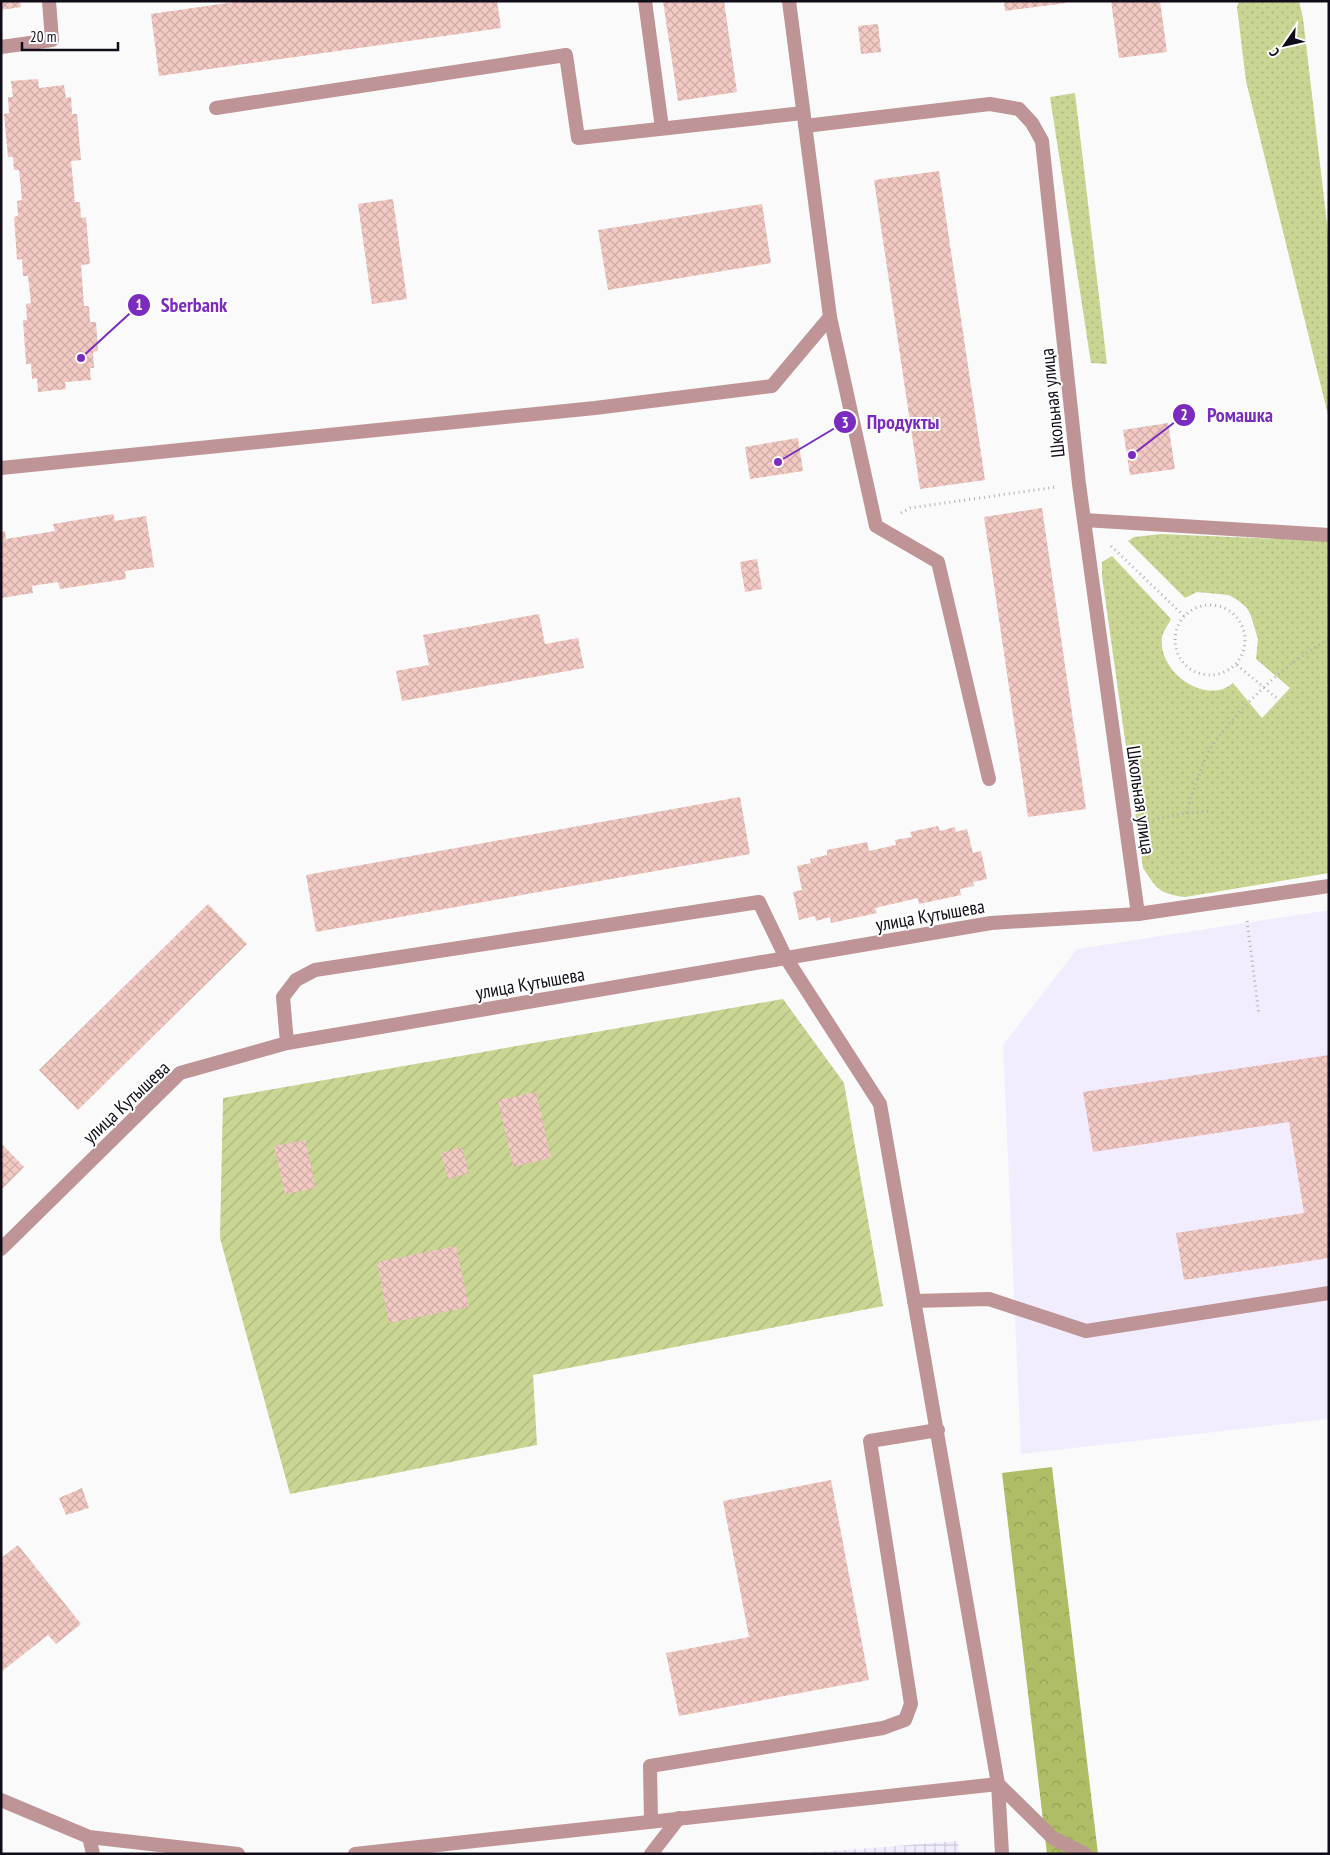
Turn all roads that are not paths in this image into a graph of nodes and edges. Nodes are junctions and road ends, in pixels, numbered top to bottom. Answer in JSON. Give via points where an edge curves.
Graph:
{"nodes":[{"id":1,"x":49,"y":1,"type":"edge"},
{"id":2,"x":645,"y":1,"type":"edge"},
{"id":3,"x":788,"y":1,"type":"edge"},
{"id":4,"x":1,"y":47,"type":"edge"},
{"id":5,"x":216,"y":108,"type":"dead end"},
{"id":6,"x":804,"y":119,"type":"junction"},
{"id":7,"x":662,"y":128,"type":"junction"},
{"id":8,"x":830,"y":317,"type":"junction"},
{"id":9,"x":1,"y":468,"type":"edge"},
{"id":10,"x":1084,"y":520,"type":"junction"},
{"id":11,"x":1329,"y":535,"type":"edge"},
{"id":12,"x":989,"y":779,"type":"dead end"},
{"id":13,"x":1329,"y":886,"type":"edge"},
{"id":14,"x":1138,"y":914,"type":"junction"},
{"id":15,"x":786,"y":958,"type":"junction"},
{"id":16,"x":287,"y":1044,"type":"junction"},
{"id":17,"x":1,"y":1249,"type":"edge"},
{"id":18,"x":1329,"y":1293,"type":"edge"},
{"id":19,"x":914,"y":1301,"type":"junction"},
{"id":20,"x":938,"y":1430,"type":"junction"},
{"id":21,"x":998,"y":1784,"type":"junction"},
{"id":22,"x":1,"y":1800,"type":"edge"},
{"id":23,"x":679,"y":1818,"type":"junction"},
{"id":24,"x":651,"y":1821,"type":"junction"},
{"id":25,"x":89,"y":1837,"type":"junction"},
{"id":26,"x":1053,"y":1838,"type":"junction"},
{"id":27,"x":93,"y":1854,"type":"edge"},
{"id":28,"x":238,"y":1854,"type":"edge"},
{"id":29,"x":355,"y":1854,"type":"edge"},
{"id":30,"x":651,"y":1854,"type":"edge"},
{"id":31,"x":1002,"y":1854,"type":"edge"},
{"id":32,"x":1062,"y":1854,"type":"edge"},
{"id":33,"x":1085,"y":1854,"type":"edge"}],
"edges":[{"from":1,"to":4,"type":"street","via":[[52,40]]},
{"from":2,"to":7,"type":"street"},
{"from":3,"to":6,"type":"street"},
{"from":5,"to":7,"type":"street","name":"Школьная улица","via":[[566,55],[578,138]]},
{"from":6,"to":7,"type":"street","name":"Школьная улица"},
{"from":6,"to":8,"type":"street"},
{"from":6,"to":10,"type":"street","name":"Школьная улица","via":[[990,104],[1019,109],[1032,123],[1042,140]]},
{"from":8,"to":9,"type":"street","via":[[772,386],[595,408]]},
{"from":8,"to":12,"type":"street","via":[[876,526],[938,562]]},
{"from":10,"to":11,"type":"street"},
{"from":10,"to":14,"type":"street","name":"Школьная улица"},
{"from":13,"to":14,"type":"street","name":"улица Кутышева"},
{"from":14,"to":15,"type":"street","name":"улица Кутышева","via":[[991,923]]},
{"from":15,"to":16,"type":"street","name":"улица Кутышева"},
{"from":15,"to":16,"type":"street","via":[[759,902],[315,970],[296,980],[283,997]]},
{"from":15,"to":19,"type":"street","via":[[880,1104]]},
{"from":16,"to":17,"type":"street","name":"улица Кутышева","via":[[180,1073]]},
{"from":18,"to":19,"type":"street","via":[[1086,1331],[989,1299]]},
{"from":19,"to":20,"type":"street"},
{"from":20,"to":21,"type":"street"},
{"from":20,"to":24,"type":"street","via":[[870,1441],[911,1704],[904,1720],[883,1728],[650,1766]]},
{"from":21,"to":23,"type":"street"},
{"from":21,"to":26,"type":"street"},
{"from":21,"to":31,"type":"street"},
{"from":22,"to":25,"type":"street"},
{"from":23,"to":24,"type":"street"},
{"from":23,"to":30,"type":"street"},
{"from":24,"to":29,"type":"street"},
{"from":25,"to":27,"type":"street"},
{"from":25,"to":28,"type":"street"},
{"from":26,"to":32,"type":"street"},
{"from":26,"to":33,"type":"street"}]}
